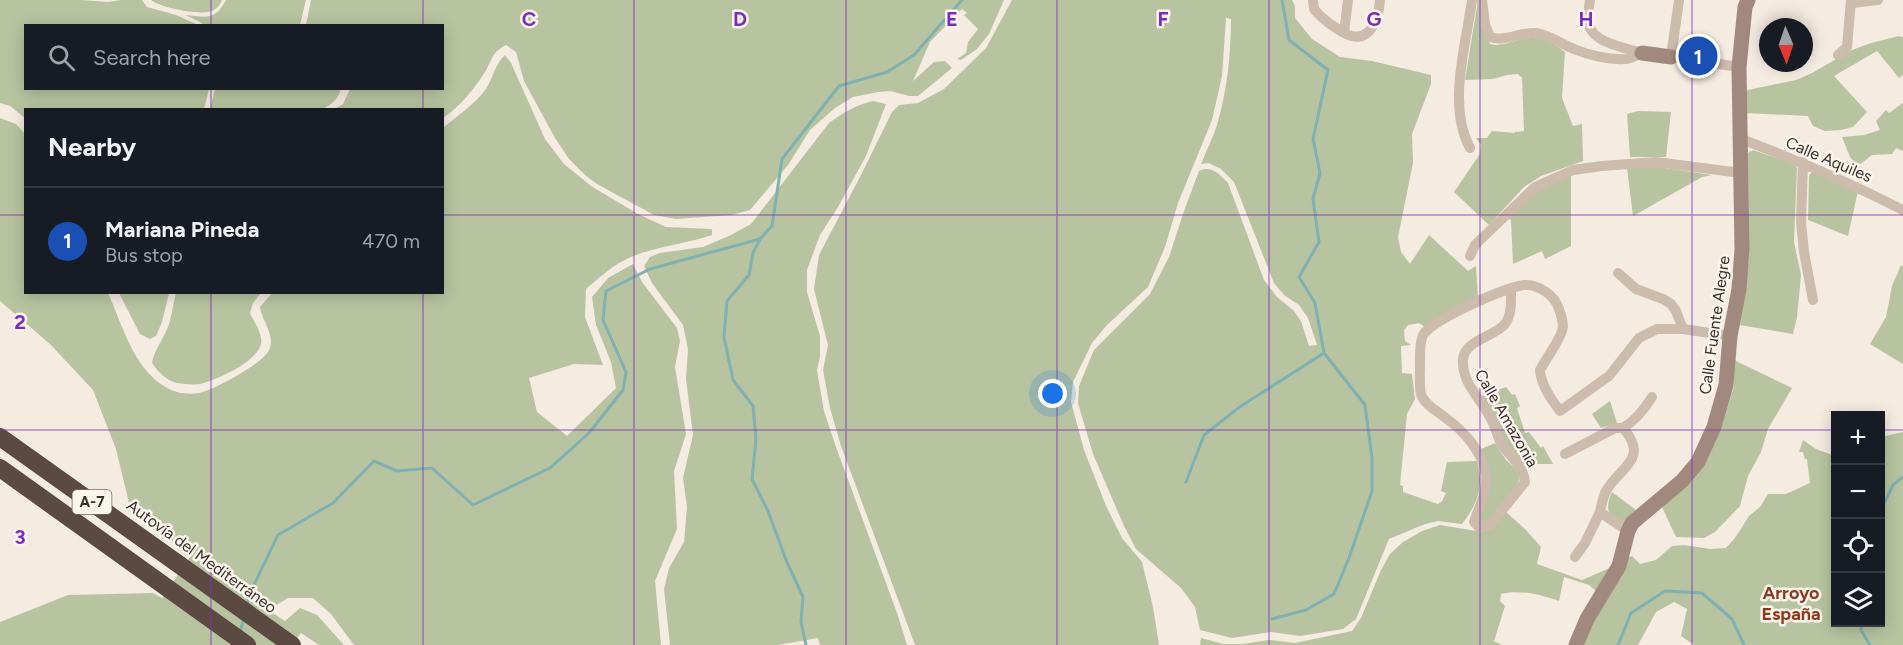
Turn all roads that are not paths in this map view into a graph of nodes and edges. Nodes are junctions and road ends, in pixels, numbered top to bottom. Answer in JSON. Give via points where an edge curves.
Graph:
{"nodes":[{"id":1,"x":1313,"y":0,"type":"edge"},
{"id":2,"x":1348,"y":0,"type":"edge"},
{"id":3,"x":1380,"y":0,"type":"edge"},
{"id":4,"x":1472,"y":0,"type":"edge"},
{"id":5,"x":1482,"y":0,"type":"edge"},
{"id":6,"x":1590,"y":0,"type":"edge"},
{"id":7,"x":1678,"y":0,"type":"edge"},
{"id":8,"x":1748,"y":0,"type":"edge"},
{"id":9,"x":1878,"y":0,"type":"edge"},
{"id":10,"x":1851,"y":2,"type":"edge"},
{"id":11,"x":1344,"y":33,"type":"junction"},
{"id":12,"x":1642,"y":53,"type":"junction"},
{"id":13,"x":1838,"y":55,"type":"dead end"},
{"id":14,"x":1671,"y":57,"type":"junction"},
{"id":15,"x":1739,"y":67,"type":"junction"},
{"id":16,"x":1741,"y":139,"type":"junction"},
{"id":17,"x":1470,"y":148,"type":"dead end"},
{"id":18,"x":1803,"y":162,"type":"junction"},
{"id":19,"x":1741,"y":174,"type":"junction"},
{"id":20,"x":1903,"y":210,"type":"edge"},
{"id":21,"x":1470,"y":256,"type":"dead end"},
{"id":22,"x":1618,"y":273,"type":"dead end"},
{"id":23,"x":1511,"y":288,"type":"junction"},
{"id":24,"x":1813,"y":300,"type":"dead end"},
{"id":25,"x":1683,"y":329,"type":"junction"},
{"id":26,"x":1730,"y":336,"type":"junction"},
{"id":27,"x":1652,"y":397,"type":"dead end"},
{"id":28,"x":1623,"y":428,"type":"junction"},
{"id":29,"x":0,"y":438,"type":"edge"},
{"id":30,"x":1565,"y":454,"type":"dead end"},
{"id":31,"x":0,"y":468,"type":"edge"},
{"id":32,"x":1600,"y":512,"type":"junction"},
{"id":33,"x":1628,"y":531,"type":"junction"},
{"id":34,"x":1575,"y":557,"type":"dead end"},
{"id":35,"x":247,"y":645,"type":"edge"},
{"id":36,"x":292,"y":645,"type":"edge"},
{"id":37,"x":1576,"y":645,"type":"edge"}],
"edges":[{"from":1,"to":11,"type":"street","via":[[1319,16]]},
{"from":2,"to":11,"type":"street"},
{"from":3,"to":11,"type":"street","via":[[1372,29],[1360,37]]},
{"from":4,"to":17,"type":"street","via":[[1459,110]]},
{"from":5,"to":12,"type":"street","via":[[1490,37],[1506,39],[1536,33],[1599,56],[1625,59]]},
{"from":6,"to":12,"type":"street","via":[[1589,27],[1593,34]]},
{"from":7,"to":14,"type":"street"},
{"from":8,"to":15,"type":"street","name":"Calle Fuente Alegre","via":[[1744,7]]},
{"from":9,"to":10,"type":"street"},
{"from":10,"to":13,"type":"street","via":[[1847,47]]},
{"from":12,"to":14,"type":"street"},
{"from":14,"to":15,"type":"street"},
{"from":15,"to":16,"type":"street","name":"Calle Fuente Alegre"},
{"from":16,"to":18,"type":"street","name":"Calle Aquiles"},
{"from":16,"to":19,"type":"street","name":"Calle Fuente Alegre"},
{"from":18,"to":20,"type":"street","name":"Calle Aquiles"},
{"from":18,"to":24,"type":"street","via":[[1801,222]]},
{"from":19,"to":21,"type":"street","via":[[1656,162],[1573,170],[1535,187],[1475,245]]},
{"from":19,"to":26,"type":"street","name":"Calle Fuente Alegre","via":[[1742,249]]},
{"from":22,"to":25,"type":"street","via":[[1636,289],[1671,304]]},
{"from":23,"to":23,"type":"street","name":"Calle Amazonia","via":[[1510,314],[1504,325],[1471,346],[1463,356],[1463,371],[1501,443],[1524,472],[1525,482],[1490,525],[1479,527],[1474,522],[1486,486],[1486,472],[1467,438],[1421,395],[1419,352],[1424,334],[1434,324]]},
{"from":23,"to":25,"type":"street","name":"Calle Amazonia","via":[[1535,287],[1558,304],[1564,330],[1540,376],[1560,411],[1609,376],[1639,338],[1657,329]]},
{"from":25,"to":26,"type":"street","name":"Calle Amazonia"},
{"from":26,"to":33,"type":"street","name":"Calle Fuente Alegre","via":[[1726,386],[1698,462]]},
{"from":27,"to":28,"type":"street","via":[[1645,409]]},
{"from":28,"to":30,"type":"street","via":[[1615,428]]},
{"from":28,"to":32,"type":"street","via":[[1631,437],[1634,456],[1606,492]]},
{"from":29,"to":36,"type":"highway","name":"Autovía del Mediterráneo","number":"A-7"},
{"from":31,"to":35,"type":"highway","number":"A-7"},
{"from":32,"to":33,"type":"street"},
{"from":32,"to":34,"type":"street"},
{"from":33,"to":37,"type":"street","name":"Calle Fuente Alegre","via":[[1619,566]]}]}
